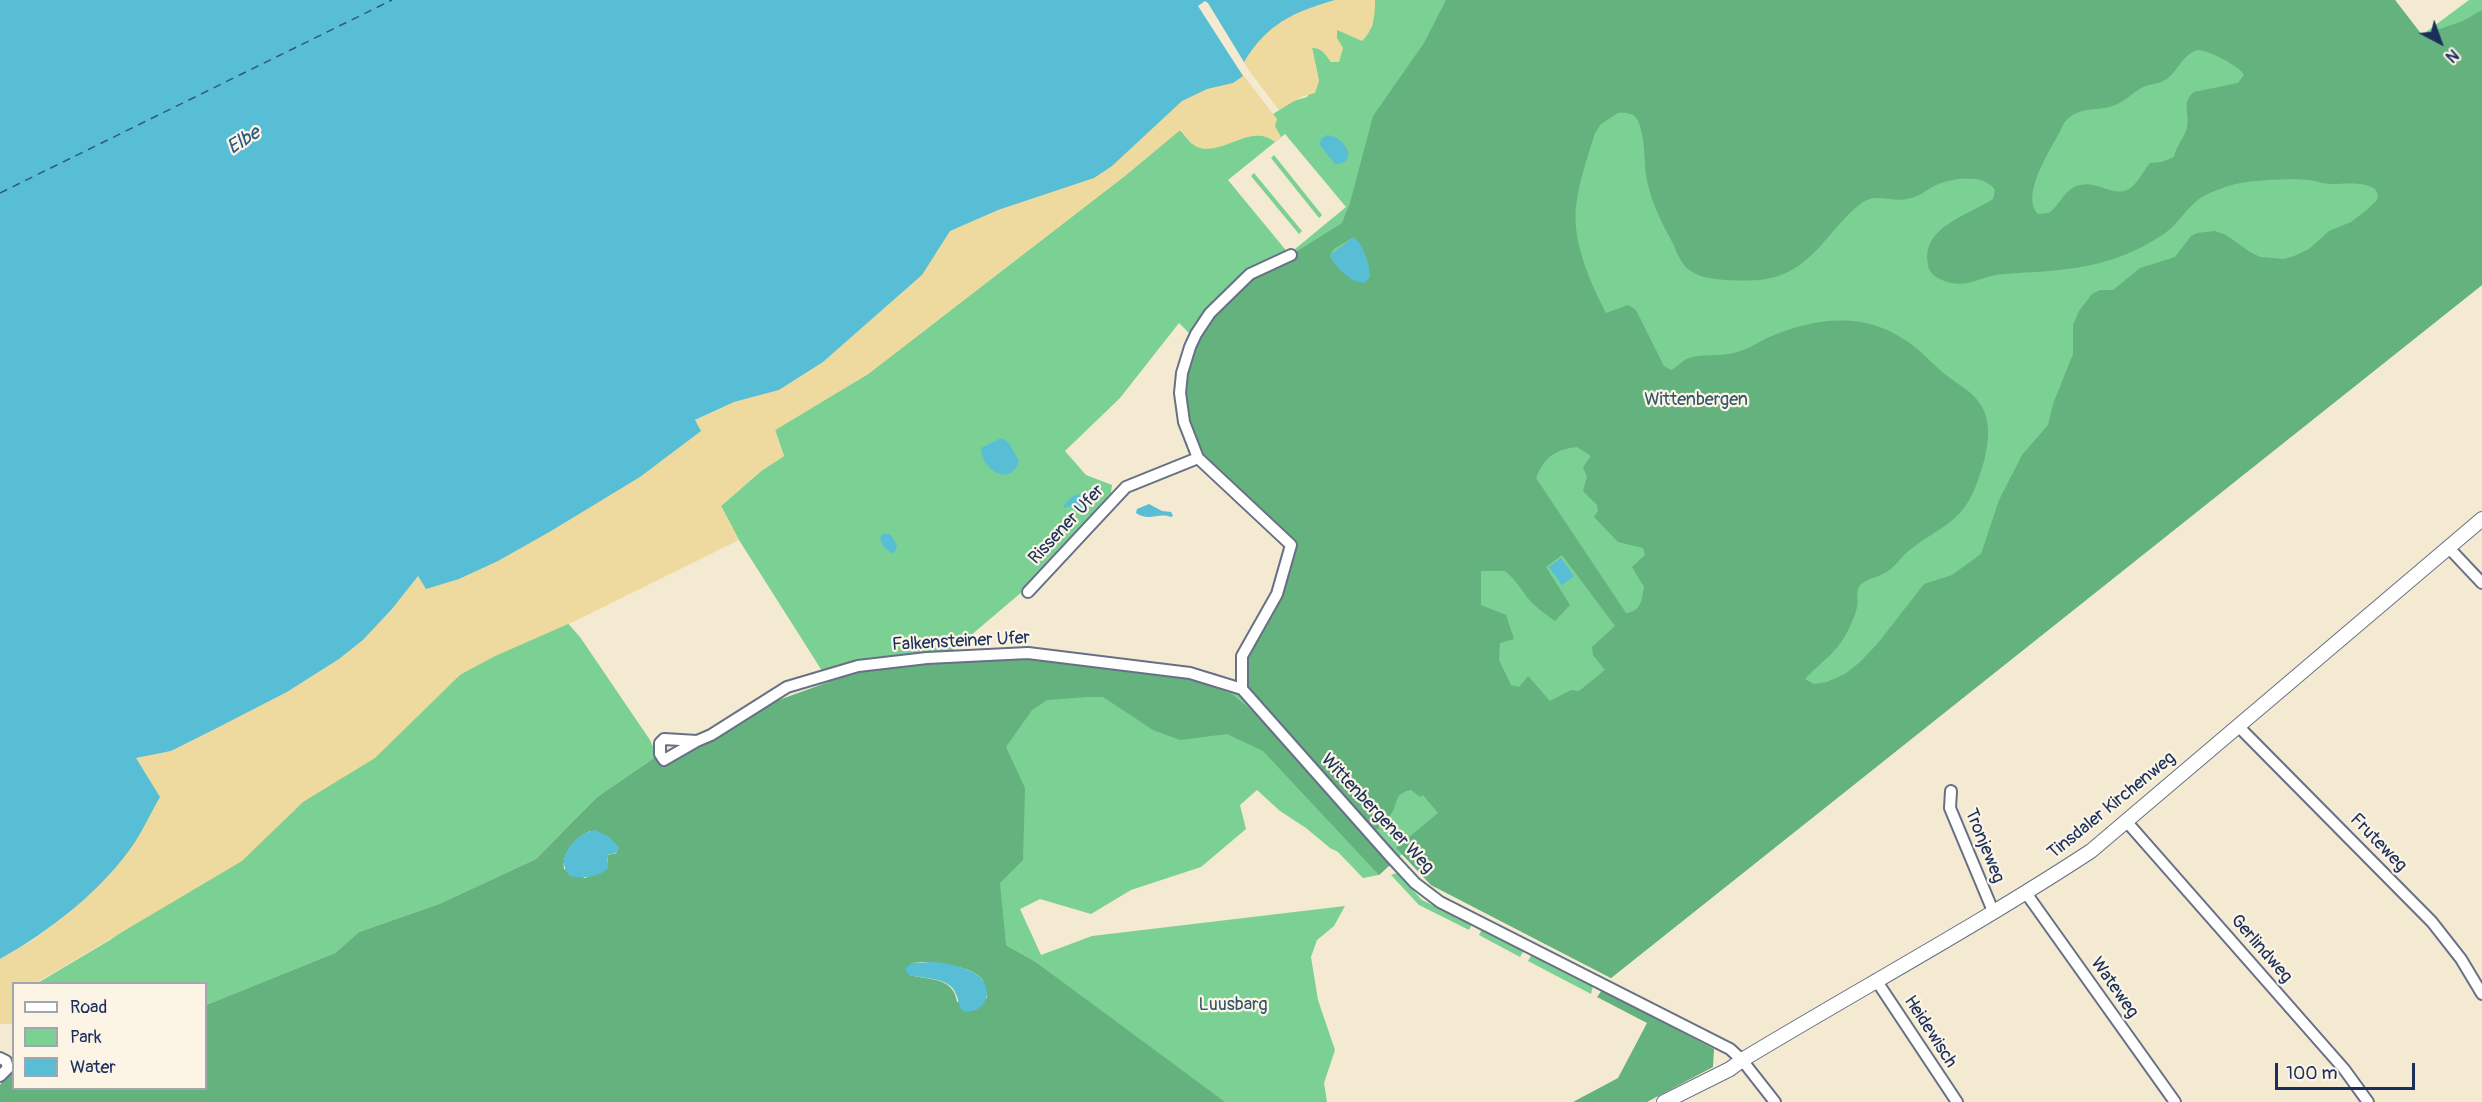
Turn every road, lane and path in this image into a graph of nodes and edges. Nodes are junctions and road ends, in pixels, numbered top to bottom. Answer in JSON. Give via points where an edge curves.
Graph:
{"nodes":[{"id":1,"x":1291,"y":255,"type":"dead end"},
{"id":2,"x":1198,"y":458,"type":"junction"},
{"id":3,"x":2482,"y":519,"type":"edge"},
{"id":4,"x":2448,"y":547,"type":"junction"},
{"id":5,"x":2482,"y":583,"type":"edge"},
{"id":6,"x":1028,"y":592,"type":"dead end"},
{"id":7,"x":1242,"y":689,"type":"junction"},
{"id":8,"x":2238,"y":726,"type":"junction"},
{"id":9,"x":697,"y":741,"type":"dead end"},
{"id":10,"x":1951,"y":791,"type":"dead end"},
{"id":11,"x":2126,"y":821,"type":"junction"},
{"id":12,"x":2026,"y":893,"type":"junction"},
{"id":13,"x":1992,"y":911,"type":"junction"},
{"id":14,"x":1876,"y":980,"type":"junction"},
{"id":15,"x":2482,"y":994,"type":"edge"},
{"id":16,"x":0,"y":1058,"type":"edge"},
{"id":17,"x":1742,"y":1060,"type":"junction"},
{"id":18,"x":0,"y":1076,"type":"edge"},
{"id":19,"x":1664,"y":1102,"type":"edge"},
{"id":20,"x":1775,"y":1102,"type":"edge"},
{"id":21,"x":1957,"y":1102,"type":"edge"},
{"id":22,"x":2175,"y":1102,"type":"edge"},
{"id":23,"x":2368,"y":1102,"type":"edge"}],
"edges":[{"from":1,"to":2,"type":"street","via":[[1259,268],[1241,281],[1216,305],[1196,334],[1182,373],[1180,401]]},
{"from":2,"to":6,"type":"street","name":"Rissener Ufer","via":[[1126,487]]},
{"from":2,"to":7,"type":"street","via":[[1291,545],[1277,594],[1242,656]]},
{"from":3,"to":4,"type":"street","name":"Tinsdaler Kirchenweg"},
{"from":4,"to":5,"type":"street"},
{"from":4,"to":8,"type":"street","name":"Tinsdaler Kirchenweg"},
{"from":7,"to":9,"type":"street","name":"Falkensteiner Ufer","via":[[1190,673],[1028,653],[927,658],[852,667],[787,687],[742,718]]},
{"from":7,"to":17,"type":"street","name":"Wittenbergener Weg","via":[[1415,883],[1440,902],[1720,1044]]},
{"from":8,"to":11,"type":"street","name":"Tinsdaler Kirchenweg"},
{"from":8,"to":15,"type":"street","name":"Fruteweg","via":[[2432,922]]},
{"from":10,"to":13,"type":"street","name":"Tronjeweg","via":[[1950,808]]},
{"from":11,"to":12,"type":"street","name":"Tinsdaler Kirchenweg","via":[[2091,850]]},
{"from":11,"to":23,"type":"street","name":"Gerlindweg","via":[[2344,1069]]},
{"from":12,"to":13,"type":"street","name":"Tinsdaler Kirchenweg"},
{"from":12,"to":22,"type":"street","name":"Wateweg"},
{"from":13,"to":14,"type":"street","name":"Tinsdaler Kirchenweg"},
{"from":14,"to":17,"type":"street","name":"Tinsdaler Kirchenweg"},
{"from":14,"to":21,"type":"street","name":"Heidewisch"},
{"from":16,"to":18,"type":"street","via":[[8,1068]]},
{"from":17,"to":19,"type":"street","name":"Tinsdaler Kirchenweg"},
{"from":17,"to":20,"type":"street","name":"Wittenbergener Weg"}]}
